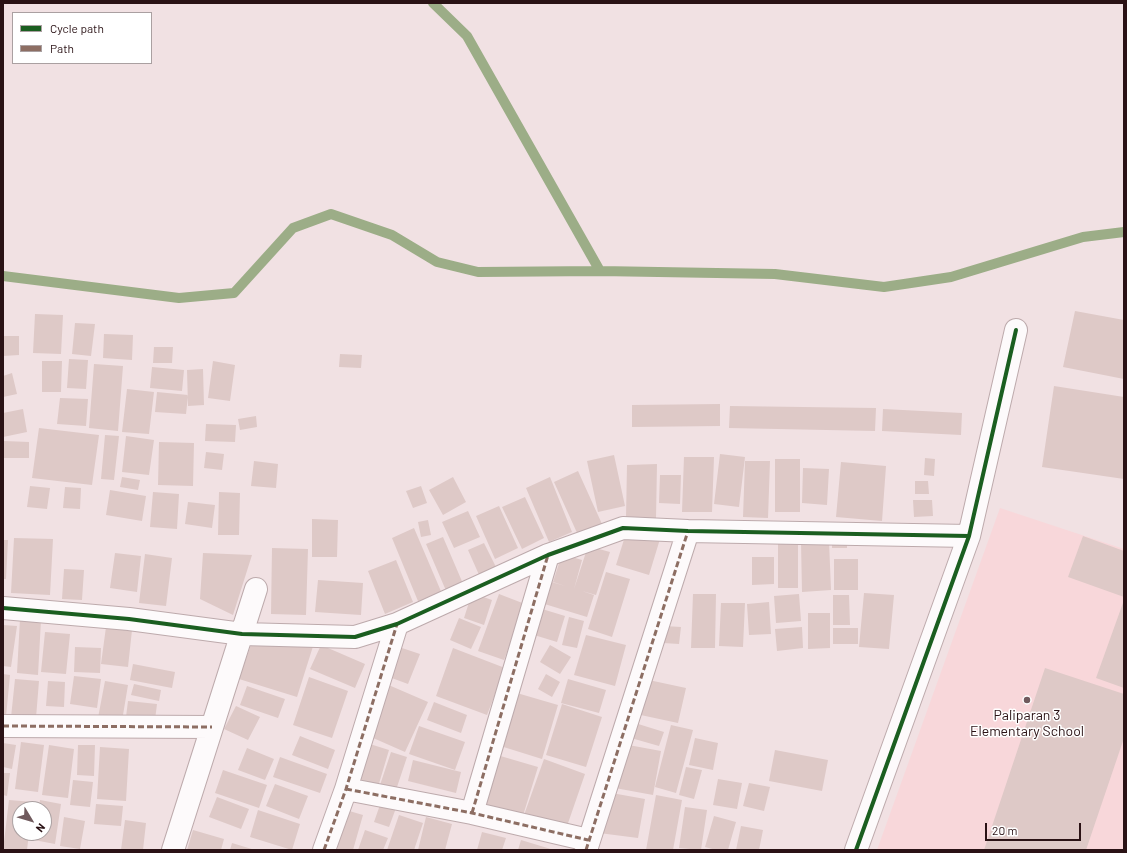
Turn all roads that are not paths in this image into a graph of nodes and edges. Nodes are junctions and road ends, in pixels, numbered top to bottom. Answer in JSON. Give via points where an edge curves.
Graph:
{"nodes":[{"id":1,"x":1016,"y":330,"type":"dead end"},
{"id":2,"x":688,"y":531,"type":"junction"},
{"id":3,"x":969,"y":536,"type":"junction"},
{"id":4,"x":548,"y":555,"type":"junction"},
{"id":5,"x":256,"y":589,"type":"dead end"},
{"id":6,"x":3,"y":608,"type":"edge"},
{"id":7,"x":397,"y":624,"type":"junction"},
{"id":8,"x":242,"y":634,"type":"junction"},
{"id":9,"x":3,"y":726,"type":"edge"},
{"id":10,"x":212,"y":727,"type":"junction"},
{"id":11,"x":346,"y":789,"type":"junction"},
{"id":12,"x":472,"y":813,"type":"junction"},
{"id":13,"x":587,"y":845,"type":"edge"},
{"id":14,"x":173,"y":850,"type":"edge"},
{"id":15,"x":324,"y":850,"type":"edge"},
{"id":16,"x":856,"y":850,"type":"edge"}],
"edges":[{"from":1,"to":3,"type":"street"},
{"from":2,"to":3,"type":"street"},
{"from":2,"to":4,"type":"street","via":[[623,528]]},
{"from":2,"to":13,"type":"street"},
{"from":3,"to":16,"type":"street"},
{"from":4,"to":7,"type":"street"},
{"from":4,"to":12,"type":"street"},
{"from":5,"to":8,"type":"street"},
{"from":6,"to":8,"type":"street"},
{"from":7,"to":8,"type":"street","via":[[355,637]]},
{"from":7,"to":11,"type":"street"},
{"from":8,"to":10,"type":"street"},
{"from":9,"to":10,"type":"street"},
{"from":10,"to":14,"type":"street"},
{"from":11,"to":12,"type":"street"},
{"from":11,"to":15,"type":"street"},
{"from":12,"to":13,"type":"street"}]}
